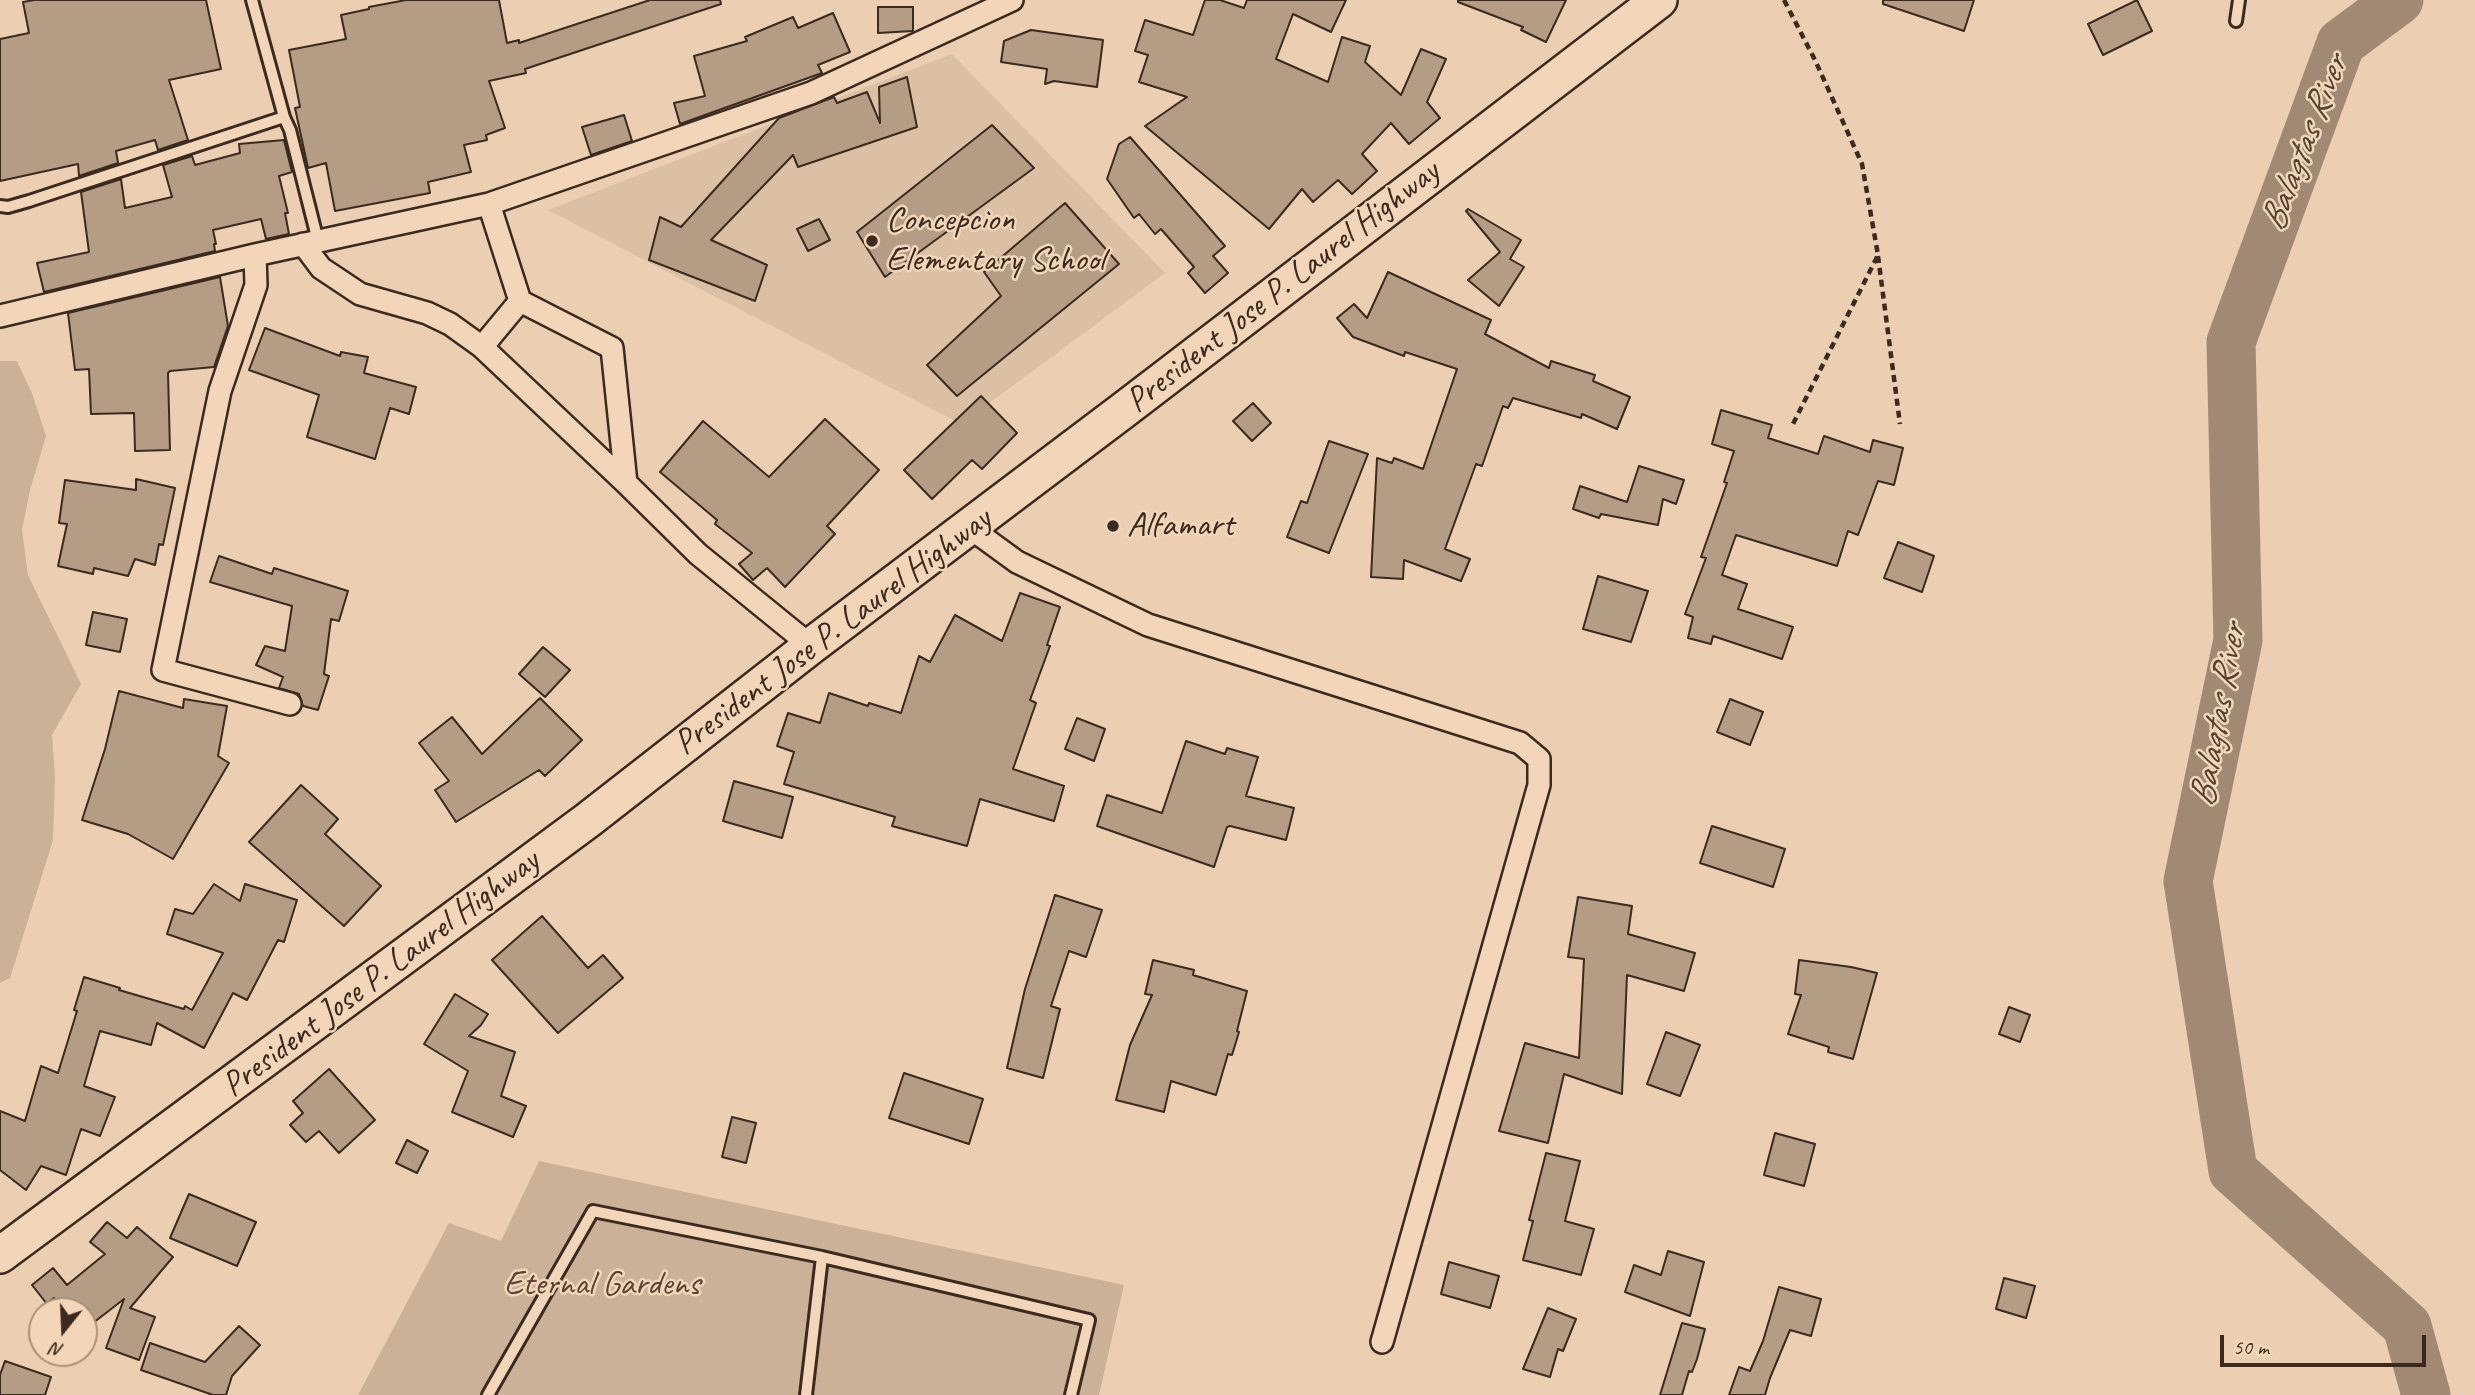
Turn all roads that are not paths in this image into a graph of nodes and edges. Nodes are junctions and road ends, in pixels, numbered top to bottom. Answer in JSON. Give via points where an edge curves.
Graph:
{"nodes":[{"id":1,"x":252,"y":0,"type":"edge"},
{"id":2,"x":1012,"y":0,"type":"edge"},
{"id":3,"x":1659,"y":0,"type":"edge"},
{"id":4,"x":2239,"y":0,"type":"edge"},
{"id":5,"x":2236,"y":21,"type":"dead end"},
{"id":6,"x":284,"y":117,"type":"junction"},
{"id":7,"x":489,"y":204,"type":"junction"},
{"id":8,"x":0,"y":206,"type":"edge"},
{"id":9,"x":311,"y":242,"type":"junction"},
{"id":10,"x":255,"y":255,"type":"junction"},
{"id":11,"x":520,"y":301,"type":"junction"},
{"id":12,"x":0,"y":316,"type":"edge"},
{"id":13,"x":482,"y":346,"type":"junction"},
{"id":14,"x":626,"y":483,"type":"junction"},
{"id":15,"x":970,"y":527,"type":"junction"},
{"id":16,"x":811,"y":646,"type":"junction"},
{"id":17,"x":290,"y":704,"type":"dead end"},
{"id":18,"x":0,"y":1255,"type":"edge"},
{"id":19,"x":822,"y":1257,"type":"junction"},
{"id":20,"x":1382,"y":1342,"type":"dead end"},
{"id":21,"x":488,"y":1395,"type":"edge"},
{"id":22,"x":806,"y":1395,"type":"edge"},
{"id":23,"x":1071,"y":1395,"type":"edge"}],
"edges":[{"from":1,"to":6,"type":"lane"},
{"from":2,"to":7,"type":"street","via":[[811,93]]},
{"from":3,"to":15,"type":"highway","name":"President Jose P. Laurel Highway"},
{"from":4,"to":5,"type":"lane"},
{"from":6,"to":8,"type":"lane","via":[[29,201]]},
{"from":6,"to":9,"type":"lane"},
{"from":7,"to":9,"type":"street"},
{"from":7,"to":11,"type":"street"},
{"from":9,"to":10,"type":"street"},
{"from":9,"to":13,"type":"street","via":[[321,268],[350,288],[426,313]]},
{"from":10,"to":12,"type":"street"},
{"from":10,"to":17,"type":"street","via":[[256,285],[220,391],[163,670]]},
{"from":11,"to":13,"type":"street"},
{"from":11,"to":14,"type":"street","via":[[611,348]]},
{"from":13,"to":14,"type":"street"},
{"from":14,"to":16,"type":"street","via":[[698,554]]},
{"from":15,"to":16,"type":"highway","name":"President Jose P. Laurel Highway"},
{"from":15,"to":20,"type":"street","via":[[1017,562],[1148,625],[1520,743],[1539,759],[1539,785]]},
{"from":16,"to":18,"type":"highway","name":"President Jose P. Laurel Highway","via":[[588,820]]},
{"from":19,"to":21,"type":"lane","via":[[593,1211]]},
{"from":19,"to":22,"type":"lane"},
{"from":19,"to":23,"type":"lane","via":[[1089,1320]]}]}
